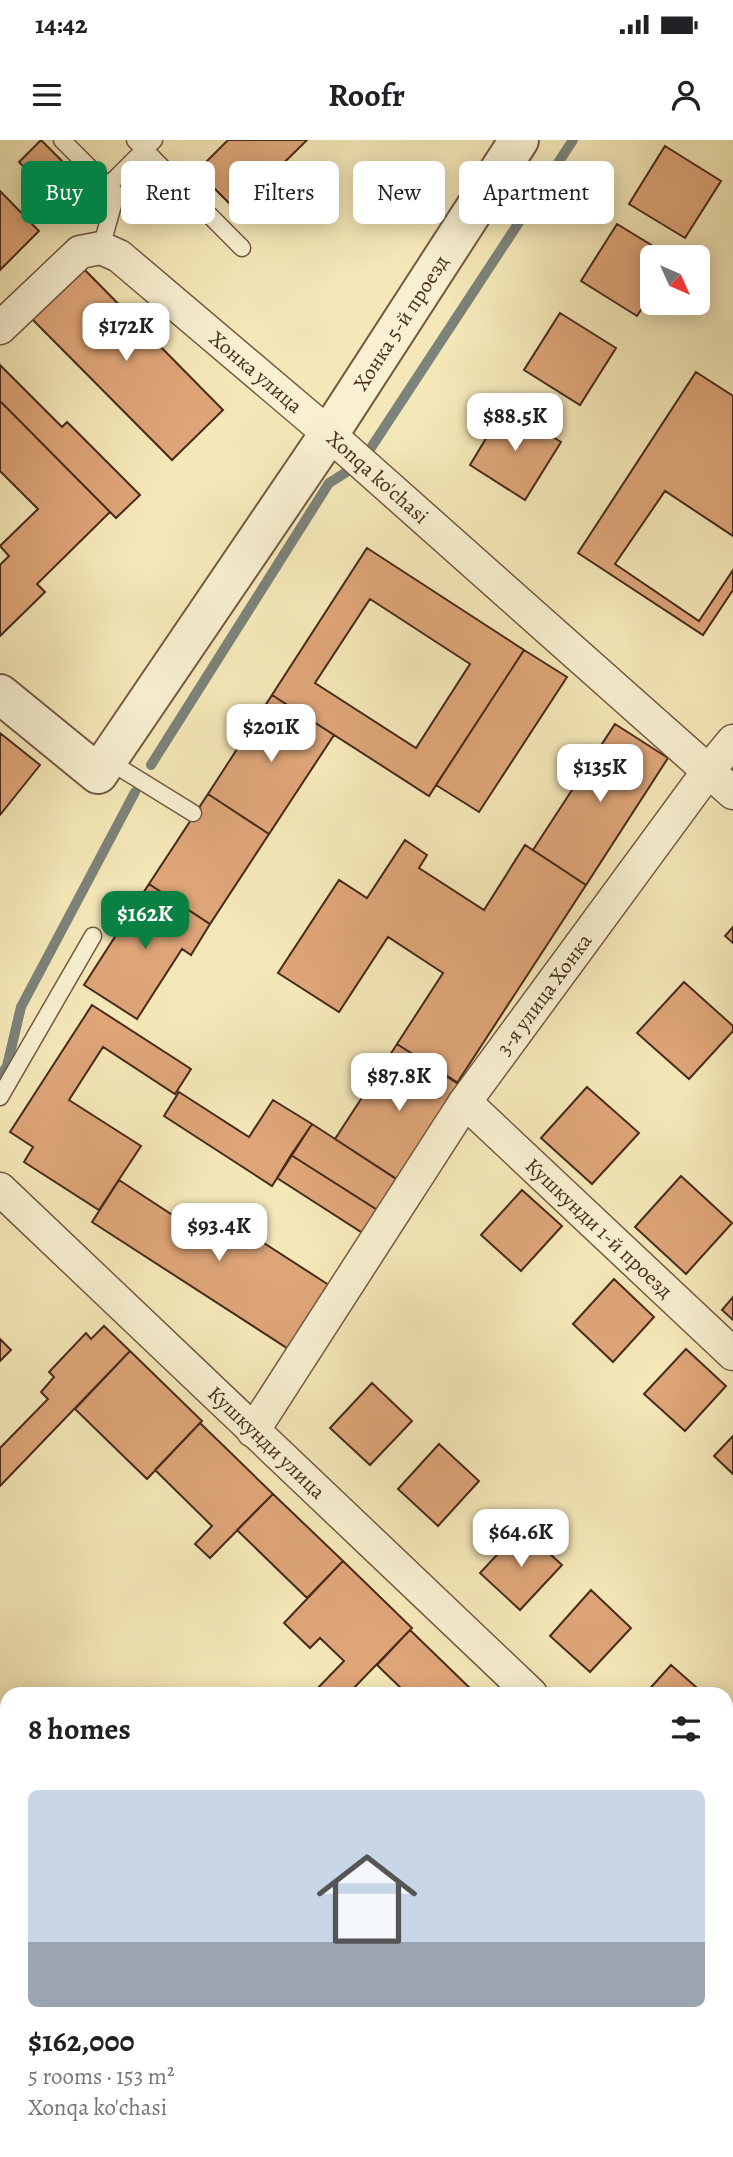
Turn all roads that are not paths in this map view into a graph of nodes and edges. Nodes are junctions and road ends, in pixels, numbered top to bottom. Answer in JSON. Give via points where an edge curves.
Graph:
{"nodes":[{"id":1,"x":62,"y":140,"type":"edge"},
{"id":2,"x":519,"y":140,"type":"edge"},
{"id":3,"x":145,"y":143,"type":"edge"},
{"id":4,"x":108,"y":186,"type":"junction"},
{"id":5,"x":242,"y":248,"type":"dead end"},
{"id":6,"x":90,"y":250,"type":"junction"},
{"id":7,"x":0,"y":328,"type":"edge"},
{"id":8,"x":329,"y":433,"type":"junction"},
{"id":9,"x":0,"y":694,"type":"edge"},
{"id":10,"x":733,"y":741,"type":"edge"},
{"id":11,"x":102,"y":767,"type":"junction"},
{"id":12,"x":709,"y":770,"type":"junction"},
{"id":13,"x":733,"y":793,"type":"edge"},
{"id":14,"x":193,"y":813,"type":"dead end"},
{"id":15,"x":93,"y":936,"type":"dead end"},
{"id":16,"x":0,"y":1097,"type":"edge"},
{"id":17,"x":465,"y":1102,"type":"junction"},
{"id":18,"x":0,"y":1189,"type":"edge"},
{"id":19,"x":733,"y":1354,"type":"edge"},
{"id":20,"x":253,"y":1431,"type":"junction"},
{"id":21,"x":524,"y":1687,"type":"edge"}],
"edges":[{"from":1,"to":4,"type":"lane"},
{"from":2,"to":8,"type":"street","name":"Хонка 5-й проезд"},
{"from":3,"to":4,"type":"lane"},
{"from":3,"to":5,"type":"lane"},
{"from":4,"to":6,"type":"lane","via":[[116,194]]},
{"from":6,"to":7,"type":"street"},
{"from":6,"to":8,"type":"street","name":"Хонка улица","via":[[119,256]]},
{"from":8,"to":11,"type":"street","name":"Xonqa ko'chasi"},
{"from":8,"to":12,"type":"street","name":"Xonqa ko'chasi"},
{"from":9,"to":11,"type":"street"},
{"from":10,"to":12,"type":"street","name":"3-я улица Хонка"},
{"from":11,"to":14,"type":"lane"},
{"from":12,"to":13,"type":"street","name":"Xonqa ko'chasi"},
{"from":12,"to":17,"type":"street","name":"3-я улица Хонка"},
{"from":15,"to":16,"type":"lane"},
{"from":17,"to":19,"type":"street","name":"Кушкунди 1-й проезд"},
{"from":17,"to":20,"type":"street","name":"3-я улица Хонка"},
{"from":18,"to":20,"type":"street","name":"Кушкунди улица"},
{"from":20,"to":21,"type":"street","name":"Кушкунди улица"}]}
